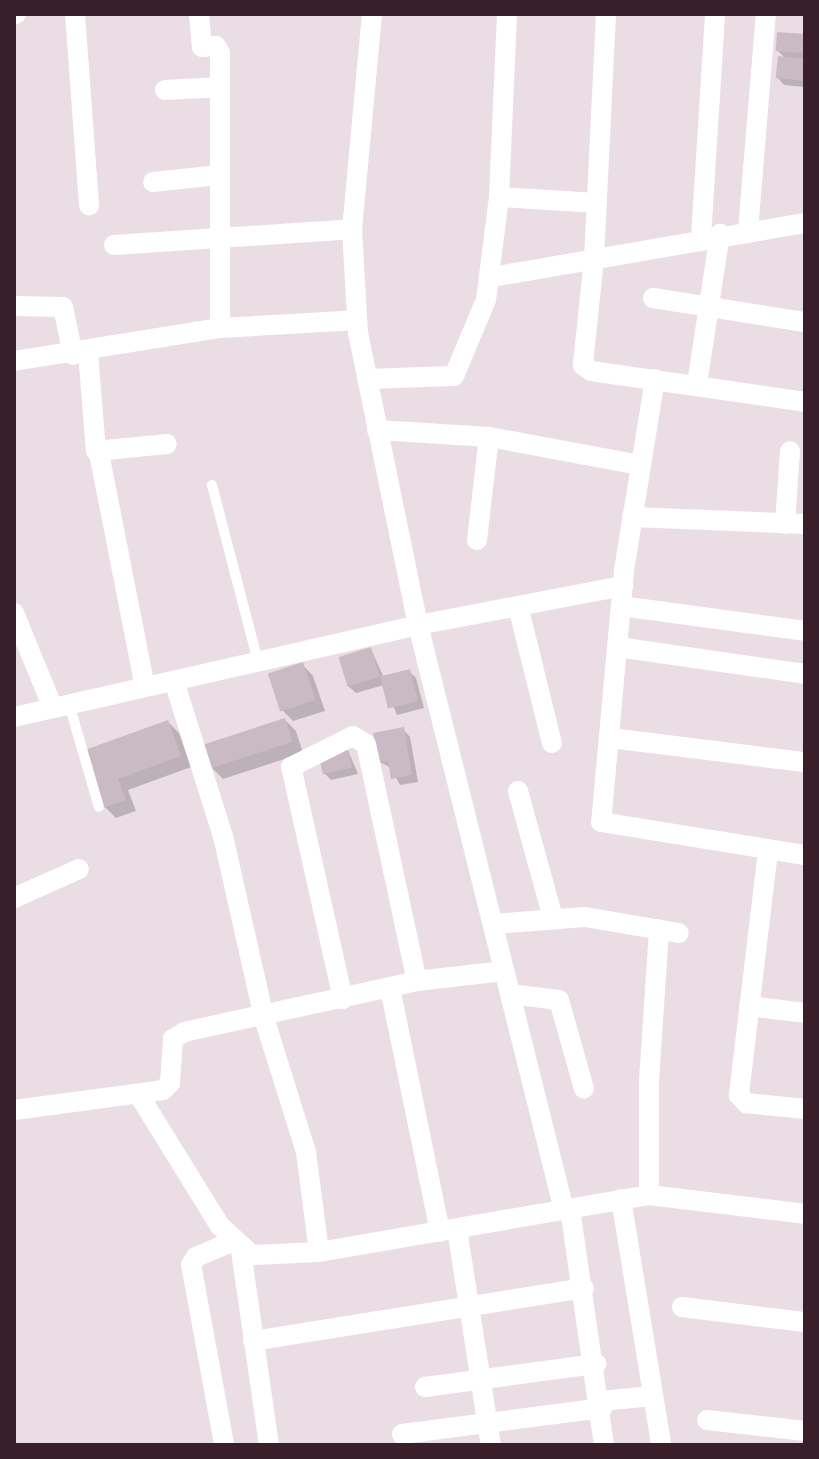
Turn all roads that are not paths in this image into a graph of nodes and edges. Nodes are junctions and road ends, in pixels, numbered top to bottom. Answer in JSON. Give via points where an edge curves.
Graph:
{"nodes":[{"id":1,"x":75,"y":14,"type":"edge"},
{"id":2,"x":199,"y":14,"type":"edge"},
{"id":3,"x":372,"y":14,"type":"edge"},
{"id":4,"x":507,"y":14,"type":"edge"},
{"id":5,"x":606,"y":14,"type":"edge"},
{"id":6,"x":715,"y":14,"type":"edge"},
{"id":7,"x":766,"y":14,"type":"edge"},
{"id":8,"x":220,"y":87,"type":"junction"},
{"id":9,"x":165,"y":90,"type":"dead end"},
{"id":10,"x":218,"y":175,"type":"junction"},
{"id":11,"x":153,"y":182,"type":"dead end"},
{"id":12,"x":499,"y":197,"type":"junction"},
{"id":13,"x":597,"y":203,"type":"junction"},
{"id":14,"x":89,"y":205,"type":"dead end"},
{"id":15,"x":805,"y":223,"type":"edge"},
{"id":16,"x":352,"y":229,"type":"junction"},
{"id":17,"x":748,"y":231,"type":"junction"},
{"id":18,"x":711,"y":236,"type":"junction"},
{"id":19,"x":216,"y":238,"type":"junction"},
{"id":20,"x":114,"y":245,"type":"dead end"},
{"id":21,"x":594,"y":258,"type":"junction"},
{"id":22,"x":492,"y":277,"type":"junction"},
{"id":23,"x":653,"y":298,"type":"dead end"},
{"id":24,"x":14,"y":306,"type":"edge"},
{"id":25,"x":708,"y":307,"type":"junction"},
{"id":26,"x":357,"y":320,"type":"junction"},
{"id":27,"x":805,"y":322,"type":"edge"},
{"id":28,"x":220,"y":328,"type":"junction"},
{"id":29,"x":80,"y":354,"type":"junction"},
{"id":30,"x":14,"y":361,"type":"edge"},
{"id":31,"x":367,"y":379,"type":"junction"},
{"id":32,"x":655,"y":379,"type":"junction"},
{"id":33,"x":697,"y":384,"type":"junction"},
{"id":34,"x":805,"y":402,"type":"edge"},
{"id":35,"x":377,"y":430,"type":"junction"},
{"id":36,"x":489,"y":437,"type":"junction"},
{"id":37,"x":167,"y":444,"type":"dead end"},
{"id":38,"x":790,"y":451,"type":"dead end"},
{"id":39,"x":99,"y":453,"type":"junction"},
{"id":40,"x":640,"y":465,"type":"junction"},
{"id":41,"x":212,"y":485,"type":"dead end"},
{"id":42,"x":632,"y":517,"type":"junction"},
{"id":43,"x":795,"y":524,"type":"edge"},
{"id":44,"x":477,"y":540,"type":"dead end"},
{"id":45,"x":622,"y":596,"type":"junction"},
{"id":46,"x":518,"y":606,"type":"junction"},
{"id":47,"x":14,"y":613,"type":"edge"},
{"id":48,"x":418,"y":625,"type":"junction"},
{"id":49,"x":805,"y":631,"type":"edge"},
{"id":50,"x":618,"y":647,"type":"junction"},
{"id":51,"x":258,"y":661,"type":"junction"},
{"id":52,"x":805,"y":674,"type":"edge"},
{"id":53,"x":174,"y":681,"type":"junction"},
{"id":54,"x":145,"y":687,"type":"junction"},
{"id":55,"x":61,"y":706,"type":"junction"},
{"id":56,"x":14,"y":717,"type":"edge"},
{"id":57,"x":611,"y":738,"type":"junction"},
{"id":58,"x":552,"y":743,"type":"dead end"},
{"id":59,"x":805,"y":762,"type":"edge"},
{"id":60,"x":518,"y":791,"type":"dead end"},
{"id":61,"x":99,"y":807,"type":"dead end"},
{"id":62,"x":768,"y":851,"type":"junction"},
{"id":63,"x":805,"y":855,"type":"edge"},
{"id":64,"x":79,"y":869,"type":"dead end"},
{"id":65,"x":14,"y":898,"type":"edge"},
{"id":66,"x":553,"y":918,"type":"junction"},
{"id":67,"x":493,"y":924,"type":"junction"},
{"id":68,"x":504,"y":971,"type":"junction"},
{"id":69,"x":417,"y":981,"type":"junction"},
{"id":70,"x":390,"y":988,"type":"junction"},
{"id":71,"x":510,"y":994,"type":"junction"},
{"id":72,"x":343,"y":999,"type":"junction"},
{"id":73,"x":749,"y":1006,"type":"junction"},
{"id":74,"x":805,"y":1013,"type":"edge"},
{"id":75,"x":264,"y":1018,"type":"junction"},
{"id":76,"x":584,"y":1089,"type":"dead end"},
{"id":77,"x":139,"y":1095,"type":"junction"},
{"id":78,"x":805,"y":1109,"type":"edge"},
{"id":79,"x":14,"y":1110,"type":"edge"},
{"id":80,"x":649,"y":1195,"type":"junction"},
{"id":81,"x":621,"y":1199,"type":"junction"},
{"id":82,"x":567,"y":1210,"type":"junction"},
{"id":83,"x":805,"y":1214,"type":"edge"},
{"id":84,"x":449,"y":1230,"type":"junction"},
{"id":85,"x":237,"y":1246,"type":"junction"},
{"id":86,"x":319,"y":1252,"type":"junction"},
{"id":87,"x":584,"y":1288,"type":"junction"},
{"id":88,"x":471,"y":1307,"type":"junction"},
{"id":89,"x":682,"y":1307,"type":"dead end"},
{"id":90,"x":805,"y":1322,"type":"edge"},
{"id":91,"x":253,"y":1341,"type":"junction"},
{"id":92,"x":596,"y":1364,"type":"junction"},
{"id":93,"x":481,"y":1377,"type":"junction"},
{"id":94,"x":425,"y":1387,"type":"dead end"},
{"id":95,"x":653,"y":1396,"type":"junction"},
{"id":96,"x":602,"y":1405,"type":"junction"},
{"id":97,"x":707,"y":1420,"type":"dead end"},
{"id":98,"x":805,"y":1431,"type":"edge"},
{"id":99,"x":402,"y":1434,"type":"dead end"},
{"id":100,"x":490,"y":1435,"type":"edge"},
{"id":101,"x":224,"y":1444,"type":"edge"},
{"id":102,"x":661,"y":1444,"type":"edge"},
{"id":103,"x":269,"y":1445,"type":"edge"},
{"id":104,"x":604,"y":1445,"type":"edge"}],
"edges":[{"from":1,"to":14,"type":"street"},
{"from":2,"to":8,"type":"street","via":[[202,47],[220,50]]},
{"from":3,"to":16,"type":"street"},
{"from":4,"to":12,"type":"street"},
{"from":5,"to":13,"type":"street"},
{"from":6,"to":18,"type":"street"},
{"from":7,"to":17,"type":"street"},
{"from":8,"to":9,"type":"street"},
{"from":8,"to":10,"type":"street"},
{"from":10,"to":11,"type":"street"},
{"from":10,"to":19,"type":"street"},
{"from":12,"to":13,"type":"street"},
{"from":12,"to":22,"type":"street"},
{"from":13,"to":21,"type":"street"},
{"from":15,"to":17,"type":"street"},
{"from":16,"to":19,"type":"street"},
{"from":16,"to":26,"type":"street"},
{"from":17,"to":18,"type":"street"},
{"from":18,"to":21,"type":"street"},
{"from":18,"to":25,"type":"street"},
{"from":19,"to":20,"type":"street"},
{"from":19,"to":28,"type":"street"},
{"from":21,"to":22,"type":"street"},
{"from":21,"to":32,"type":"street","via":[[583,365],[591,371]]},
{"from":22,"to":31,"type":"street","via":[[454,376]]},
{"from":23,"to":25,"type":"street"},
{"from":24,"to":29,"type":"street","via":[[63,307]]},
{"from":25,"to":27,"type":"street"},
{"from":25,"to":33,"type":"street"},
{"from":26,"to":28,"type":"street"},
{"from":26,"to":31,"type":"street"},
{"from":28,"to":29,"type":"street"},
{"from":29,"to":30,"type":"street"},
{"from":29,"to":39,"type":"street"},
{"from":31,"to":35,"type":"street"},
{"from":32,"to":33,"type":"street"},
{"from":32,"to":40,"type":"street"},
{"from":33,"to":34,"type":"street"},
{"from":35,"to":36,"type":"street"},
{"from":35,"to":48,"type":"street"},
{"from":36,"to":40,"type":"street"},
{"from":36,"to":44,"type":"street","via":[[479,486]]},
{"from":37,"to":39,"type":"street"},
{"from":38,"to":43,"type":"street"},
{"from":39,"to":54,"type":"street"},
{"from":40,"to":42,"type":"street"},
{"from":41,"to":51,"type":"lane"},
{"from":42,"to":43,"type":"street"},
{"from":42,"to":45,"type":"street"},
{"from":45,"to":46,"type":"street"},
{"from":45,"to":49,"type":"street"},
{"from":45,"to":50,"type":"street"},
{"from":46,"to":48,"type":"street"},
{"from":46,"to":58,"type":"street"},
{"from":47,"to":55,"type":"street"},
{"from":48,"to":51,"type":"street"},
{"from":48,"to":67,"type":"street"},
{"from":50,"to":52,"type":"street"},
{"from":50,"to":57,"type":"street"},
{"from":51,"to":53,"type":"street"},
{"from":53,"to":54,"type":"street"},
{"from":53,"to":75,"type":"street","via":[[223,836]]},
{"from":54,"to":55,"type":"street"},
{"from":55,"to":56,"type":"street"},
{"from":55,"to":61,"type":"lane"},
{"from":57,"to":59,"type":"street"},
{"from":57,"to":62,"type":"street","via":[[603,825]]},
{"from":60,"to":66,"type":"street"},
{"from":62,"to":63,"type":"street"},
{"from":62,"to":73,"type":"street"},
{"from":64,"to":65,"type":"street"},
{"from":66,"to":67,"type":"street"},
{"from":66,"to":80,"type":"street","via":[[615,920],[669,931],[649,1081]]},
{"from":67,"to":68,"type":"street"},
{"from":68,"to":69,"type":"street"},
{"from":68,"to":71,"type":"street"},
{"from":69,"to":70,"type":"street"},
{"from":69,"to":72,"type":"street","via":[[366,744],[353,736],[291,767]]},
{"from":70,"to":72,"type":"street"},
{"from":70,"to":84,"type":"street"},
{"from":71,"to":76,"type":"street","via":[[559,1000]]},
{"from":71,"to":82,"type":"street"},
{"from":72,"to":75,"type":"street"},
{"from":73,"to":74,"type":"street"},
{"from":73,"to":78,"type":"street","via":[[740,1098]]},
{"from":75,"to":77,"type":"street","via":[[176,1036],[170,1083],[156,1093]]},
{"from":75,"to":86,"type":"street","via":[[311,1169]]},
{"from":77,"to":79,"type":"street"},
{"from":77,"to":85,"type":"street"},
{"from":80,"to":81,"type":"street"},
{"from":80,"to":83,"type":"street"},
{"from":81,"to":82,"type":"street"},
{"from":81,"to":95,"type":"street"},
{"from":82,"to":84,"type":"street"},
{"from":82,"to":87,"type":"street"},
{"from":84,"to":86,"type":"street"},
{"from":84,"to":88,"type":"street"},
{"from":85,"to":86,"type":"street","via":[[266,1256]]},
{"from":85,"to":91,"type":"street"},
{"from":85,"to":101,"type":"street","via":[[196,1257],[191,1265]]},
{"from":87,"to":88,"type":"street"},
{"from":87,"to":92,"type":"street"},
{"from":88,"to":91,"type":"street"},
{"from":88,"to":93,"type":"street"},
{"from":89,"to":90,"type":"street"},
{"from":91,"to":103,"type":"street"},
{"from":92,"to":93,"type":"street"},
{"from":92,"to":96,"type":"street"},
{"from":93,"to":94,"type":"street"},
{"from":93,"to":100,"type":"street"},
{"from":95,"to":96,"type":"street"},
{"from":95,"to":102,"type":"street"},
{"from":96,"to":100,"type":"street"},
{"from":96,"to":104,"type":"street"},
{"from":97,"to":98,"type":"street"},
{"from":99,"to":100,"type":"street"}]}
